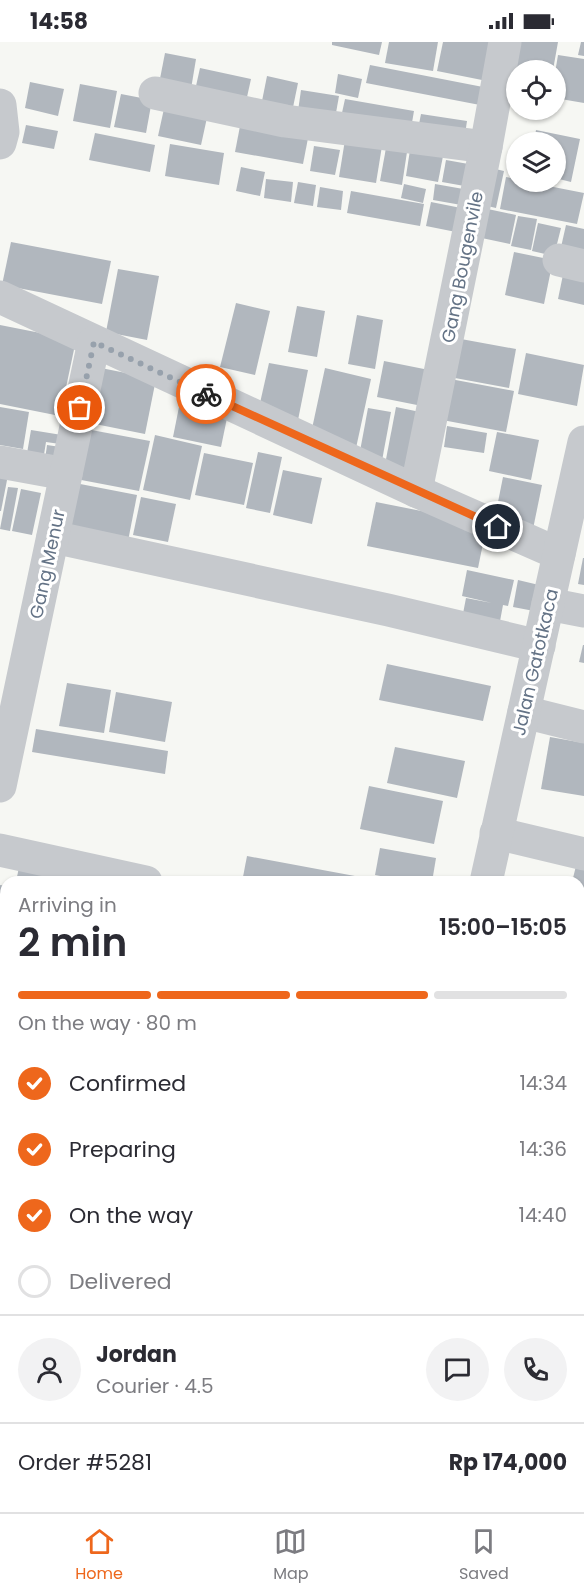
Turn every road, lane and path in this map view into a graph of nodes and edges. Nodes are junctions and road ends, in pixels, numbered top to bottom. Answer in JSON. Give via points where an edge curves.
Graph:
{"nodes":[{"id":1,"x":505,"y":42,"type":"edge"},
{"id":2,"x":154,"y":93,"type":"dead end"},
{"id":3,"x":0,"y":105,"type":"edge"},
{"id":4,"x":0,"y":143,"type":"edge"},
{"id":5,"x":486,"y":147,"type":"junction"},
{"id":6,"x":0,"y":297,"type":"edge"},
{"id":7,"x":94,"y":342,"type":"junction"},
{"id":8,"x":584,"y":442,"type":"edge"},
{"id":9,"x":0,"y":462,"type":"edge"},
{"id":10,"x":66,"y":474,"type":"junction"},
{"id":11,"x":416,"y":491,"type":"junction"},
{"id":12,"x":576,"y":517,"type":"edge"},
{"id":13,"x":53,"y":537,"type":"junction"},
{"id":14,"x":559,"y":554,"type":"junction"},
{"id":15,"x":548,"y":604,"type":"junction"},
{"id":16,"x":584,"y":612,"type":"edge"},
{"id":17,"x":539,"y":646,"type":"junction"},
{"id":18,"x":524,"y":712,"type":"junction"},
{"id":19,"x":584,"y":727,"type":"edge"},
{"id":20,"x":5,"y":736,"type":"edge"},
{"id":21,"x":0,"y":786,"type":"edge"},
{"id":22,"x":496,"y":833,"type":"junction"},
{"id":23,"x":0,"y":850,"type":"edge"},
{"id":24,"x":584,"y":854,"type":"edge"},
{"id":25,"x":119,"y":876,"type":"edge"},
{"id":26,"x":487,"y":876,"type":"edge"}],
"edges":[{"from":1,"to":5,"type":"street","name":"Gang Bougenvile"},
{"from":2,"to":5,"type":"street","via":[[285,120]]},
{"from":3,"to":4,"type":"street"},
{"from":5,"to":11,"type":"street","name":"Gang Bougenvile"},
{"from":6,"to":7,"type":"street"},
{"from":7,"to":10,"type":"street","name":"Gang Menur"},
{"from":7,"to":11,"type":"street"},
{"from":8,"to":12,"type":"street","name":"Jalan Gatotkaca"},
{"from":9,"to":10,"type":"street"},
{"from":10,"to":13,"type":"street","name":"Gang Menur"},
{"from":11,"to":14,"type":"street"},
{"from":12,"to":14,"type":"street","name":"Jalan Gatotkaca"},
{"from":13,"to":17,"type":"street"},
{"from":13,"to":20,"type":"street","name":"Gang Menur"},
{"from":14,"to":15,"type":"street","name":"Jalan Gatotkaca"},
{"from":15,"to":16,"type":"street"},
{"from":15,"to":17,"type":"street","name":"Jalan Gatotkaca"},
{"from":17,"to":18,"type":"street","name":"Jalan Gatotkaca"},
{"from":18,"to":19,"type":"street"},
{"from":18,"to":22,"type":"street","name":"Jalan Gatotkaca"},
{"from":20,"to":21,"type":"street","name":"Gang Menur"},
{"from":22,"to":24,"type":"street"},
{"from":22,"to":26,"type":"street","name":"Jalan Gatotkaca"},
{"from":23,"to":25,"type":"street"}]}
